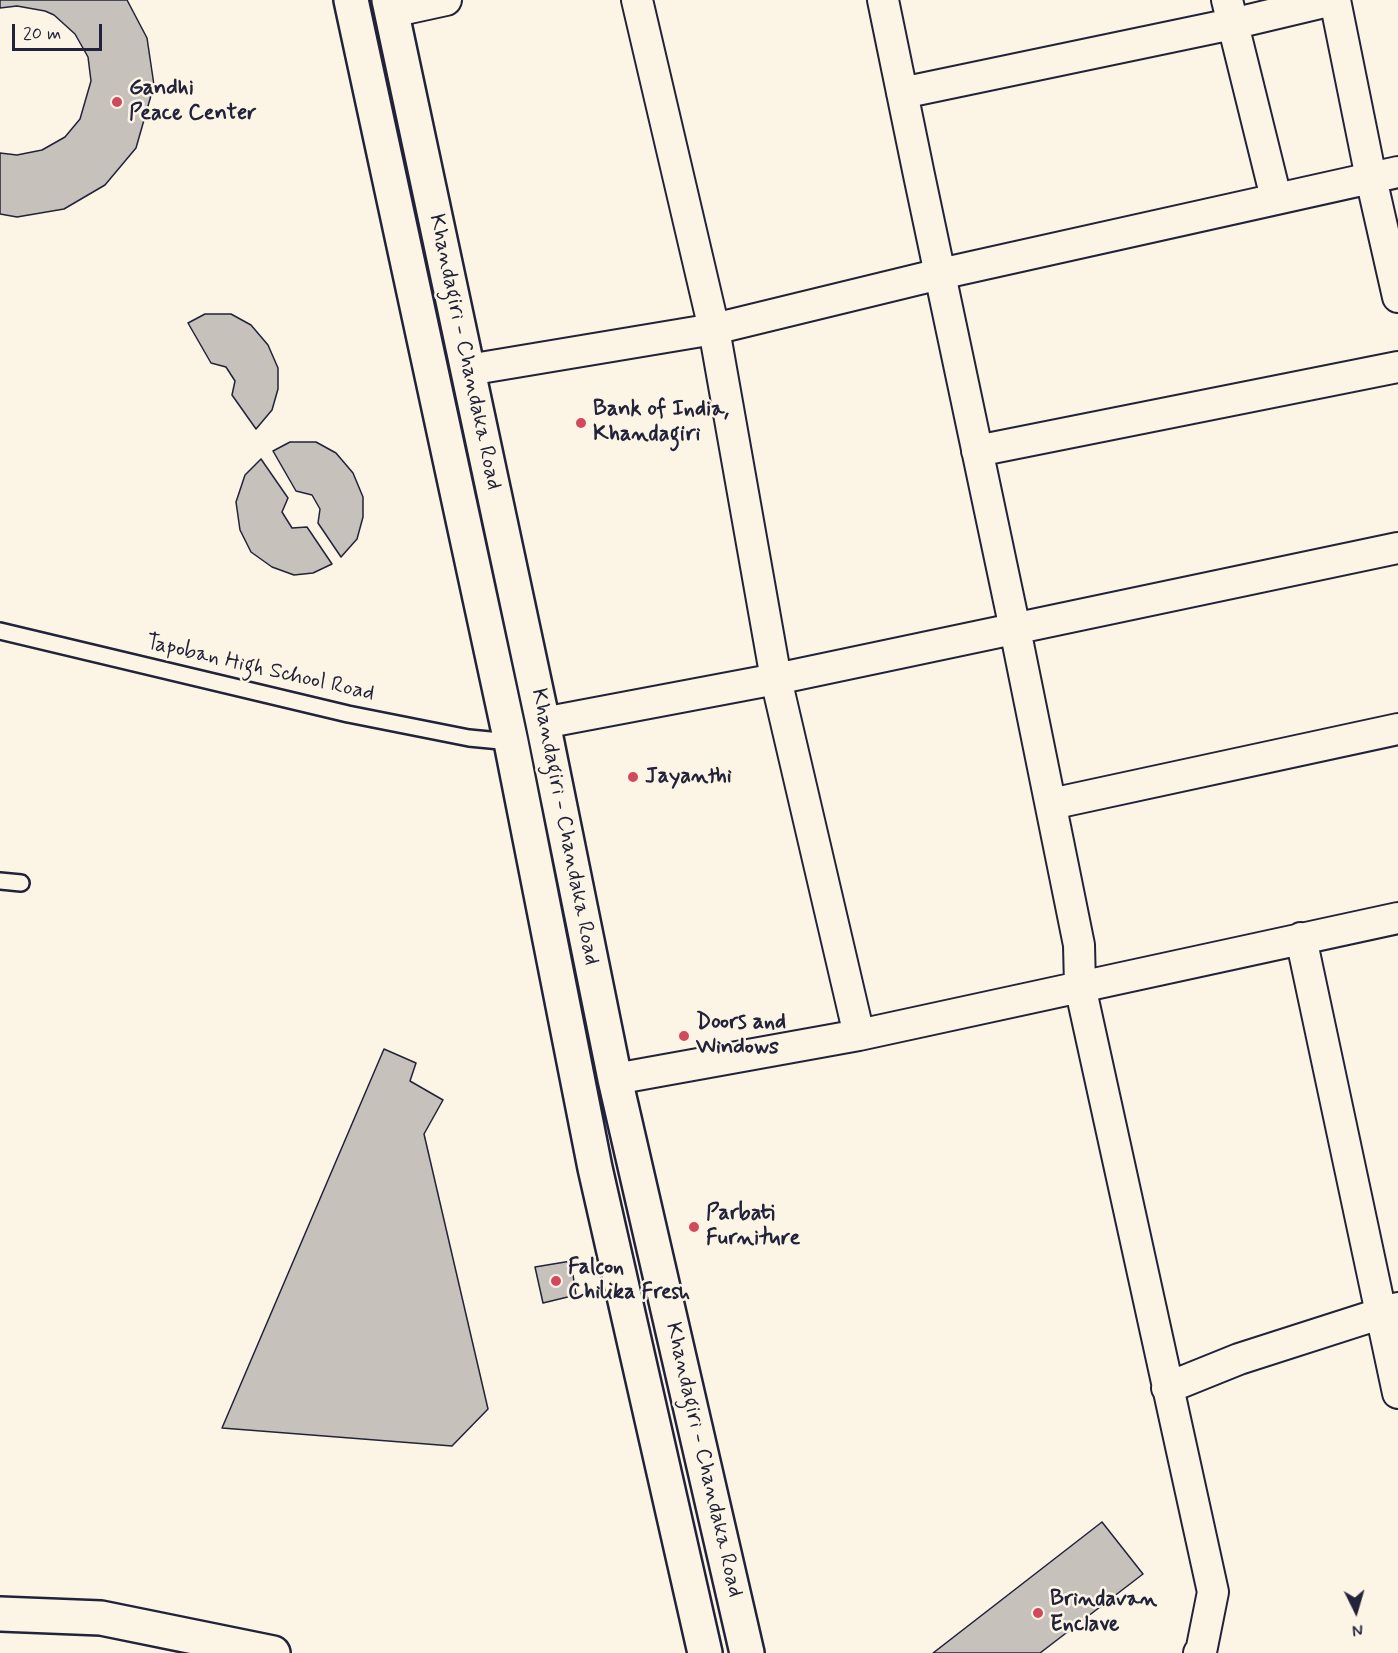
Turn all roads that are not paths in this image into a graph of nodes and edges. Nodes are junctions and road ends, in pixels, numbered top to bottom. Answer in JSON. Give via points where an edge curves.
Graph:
{"nodes":[{"id":1,"x":351,"y":0,"type":"edge"},
{"id":2,"x":446,"y":0,"type":"edge"},
{"id":3,"x":637,"y":0,"type":"edge"},
{"id":4,"x":883,"y":0,"type":"edge"},
{"id":5,"x":1334,"y":0,"type":"edge"},
{"id":6,"x":390,"y":6,"type":"edge"},
{"id":7,"x":1229,"y":12,"type":"edge"},
{"id":8,"x":902,"y":93,"type":"junction"},
{"id":9,"x":1385,"y":175,"type":"edge"},
{"id":10,"x":1276,"y":198,"type":"junction"},
{"id":11,"x":940,"y":274,"type":"junction"},
{"id":12,"x":1398,"y":297,"type":"edge"},
{"id":13,"x":714,"y":329,"type":"junction"},
{"id":14,"x":1398,"y":367,"type":"edge"},
{"id":15,"x":468,"y":370,"type":"junction"},
{"id":16,"x":977,"y":450,"type":"junction"},
{"id":17,"x":1398,"y":548,"type":"edge"},
{"id":18,"x":1015,"y":628,"type":"junction"},
{"id":19,"x":0,"y":632,"type":"edge"},
{"id":20,"x":776,"y":679,"type":"junction"},
{"id":21,"x":543,"y":723,"type":"junction"},
{"id":22,"x":1398,"y":729,"type":"edge"},
{"id":23,"x":511,"y":742,"type":"junction"},
{"id":24,"x":1051,"y":804,"type":"junction"},
{"id":25,"x":0,"y":881,"type":"edge"},
{"id":26,"x":21,"y":883,"type":"dead end"},
{"id":27,"x":1398,"y":918,"type":"edge"},
{"id":28,"x":1302,"y":938,"type":"junction"},
{"id":29,"x":1080,"y":986,"type":"junction"},
{"id":30,"x":859,"y":1035,"type":"junction"},
{"id":31,"x":615,"y":1079,"type":"junction"},
{"id":32,"x":652,"y":1236,"type":"junction"},
{"id":33,"x":613,"y":1248,"type":"junction"},
{"id":34,"x":1389,"y":1311,"type":"edge"},
{"id":35,"x":1167,"y":1388,"type":"junction"},
{"id":36,"x":1398,"y":1393,"type":"edge"},
{"id":37,"x":0,"y":1614,"type":"edge"},
{"id":38,"x":273,"y":1653,"type":"edge"},
{"id":39,"x":705,"y":1653,"type":"edge"},
{"id":40,"x":747,"y":1653,"type":"edge"},
{"id":41,"x":1199,"y":1653,"type":"edge"}],
"edges":[{"from":1,"to":23,"type":"main road","name":"Khandagiri - Chandaka Road"},
{"from":2,"to":6,"type":"street"},
{"from":3,"to":13,"type":"street"},
{"from":4,"to":8,"type":"street"},
{"from":5,"to":7,"type":"street"},
{"from":5,"to":9,"type":"street"},
{"from":6,"to":15,"type":"main road","name":"Khandagiri - Chandaka Road"},
{"from":7,"to":8,"type":"street"},
{"from":7,"to":10,"type":"street"},
{"from":8,"to":11,"type":"street"},
{"from":9,"to":10,"type":"street"},
{"from":9,"to":12,"type":"street"},
{"from":10,"to":11,"type":"street"},
{"from":11,"to":13,"type":"street"},
{"from":11,"to":16,"type":"street"},
{"from":13,"to":15,"type":"street"},
{"from":13,"to":20,"type":"street"},
{"from":14,"to":16,"type":"street"},
{"from":15,"to":21,"type":"main road","name":"Khandagiri - Chandaka Road"},
{"from":16,"to":18,"type":"street"},
{"from":17,"to":18,"type":"street"},
{"from":18,"to":20,"type":"street"},
{"from":18,"to":24,"type":"street"},
{"from":19,"to":23,"type":"lane","name":"Tapoban High School Road","via":[[348,714],[469,738]]},
{"from":20,"to":21,"type":"street"},
{"from":20,"to":30,"type":"street"},
{"from":21,"to":31,"type":"main road","name":"Khandagiri - Chandaka Road"},
{"from":22,"to":24,"type":"street"},
{"from":23,"to":33,"type":"main road","name":"Khandagiri - Chandaka Road"},
{"from":24,"to":29,"type":"street","via":[[1079,945]]},
{"from":25,"to":26,"type":"lane"},
{"from":27,"to":28,"type":"street"},
{"from":28,"to":29,"type":"street"},
{"from":28,"to":34,"type":"street"},
{"from":29,"to":30,"type":"street"},
{"from":29,"to":35,"type":"street"},
{"from":30,"to":31,"type":"street"},
{"from":31,"to":32,"type":"main road","name":"Khandagiri - Chandaka Road"},
{"from":32,"to":33,"type":"main road"},
{"from":32,"to":40,"type":"main road","name":"Khandagiri - Chandaka Road"},
{"from":33,"to":39,"type":"main road","name":"Khandagiri - Chandaka Road"},
{"from":34,"to":35,"type":"street","via":[[1239,1359]]},
{"from":34,"to":36,"type":"street"},
{"from":35,"to":41,"type":"street","via":[[1213,1592]]},
{"from":37,"to":38,"type":"main road","via":[[101,1618]]}]}
